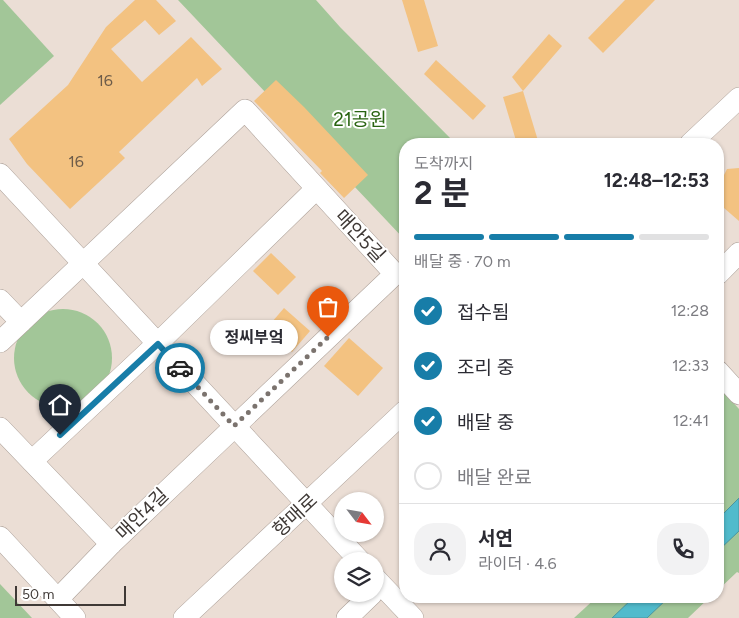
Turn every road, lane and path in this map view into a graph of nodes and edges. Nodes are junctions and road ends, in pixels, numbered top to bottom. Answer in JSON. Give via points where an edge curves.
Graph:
{"nodes":[{"id":1,"x":734,"y":111,"type":"edge"},
{"id":2,"x":698,"y":138,"type":"edge"},
{"id":3,"x":0,"y":174,"type":"edge"},
{"id":4,"x":316,"y":189,"type":"junction"},
{"id":5,"x":739,"y":253,"type":"edge"},
{"id":6,"x":83,"y":263,"type":"junction"},
{"id":7,"x":724,"y":268,"type":"edge"},
{"id":8,"x":0,"y":300,"type":"edge"},
{"id":9,"x":20,"y":322,"type":"junction"},
{"id":10,"x":0,"y":342,"type":"edge"},
{"id":11,"x":158,"y":344,"type":"junction"},
{"id":12,"x":724,"y":378,"type":"edge"},
{"id":13,"x":739,"y":394,"type":"edge"},
{"id":14,"x":399,"y":417,"type":"edge"},
{"id":15,"x":234,"y":426,"type":"junction"},
{"id":16,"x":0,"y":428,"type":"edge"},
{"id":17,"x":32,"y":461,"type":"junction"},
{"id":18,"x":307,"y":504,"type":"junction"},
{"id":19,"x":0,"y":537,"type":"edge"},
{"id":20,"x":111,"y":544,"type":"junction"},
{"id":21,"x":352,"y":552,"type":"edge"},
{"id":22,"x":384,"y":594,"type":"edge"},
{"id":23,"x":58,"y":599,"type":"junction"},
{"id":24,"x":362,"y":602,"type":"edge"},
{"id":25,"x":75,"y":618,"type":"edge"},
{"id":26,"x":184,"y":618,"type":"edge"},
{"id":27,"x":347,"y":618,"type":"edge"},
{"id":28,"x":413,"y":618,"type":"edge"}],
"edges":[{"from":1,"to":2,"type":"street"},
{"from":3,"to":6,"type":"street"},
{"from":4,"to":6,"type":"street","name":"매안5길","via":[[245,110]]},
{"from":4,"to":11,"type":"street"},
{"from":4,"to":15,"type":"street","name":"매안5길","via":[[396,274]]},
{"from":5,"to":7,"type":"street"},
{"from":6,"to":9,"type":"street"},
{"from":6,"to":11,"type":"street"},
{"from":8,"to":9,"type":"street"},
{"from":9,"to":10,"type":"street"},
{"from":11,"to":15,"type":"street"},
{"from":11,"to":17,"type":"street"},
{"from":12,"to":13,"type":"street"},
{"from":14,"to":18,"type":"street","name":"향매로"},
{"from":15,"to":18,"type":"street"},
{"from":15,"to":20,"type":"street","name":"매안4길"},
{"from":16,"to":17,"type":"street","name":"매안4길"},
{"from":17,"to":20,"type":"street","name":"매안4길"},
{"from":18,"to":21,"type":"street"},
{"from":18,"to":26,"type":"street","name":"향매로"},
{"from":19,"to":23,"type":"street"},
{"from":20,"to":23,"type":"street"},
{"from":22,"to":28,"type":"street"},
{"from":23,"to":25,"type":"street"},
{"from":24,"to":27,"type":"street"}]}
